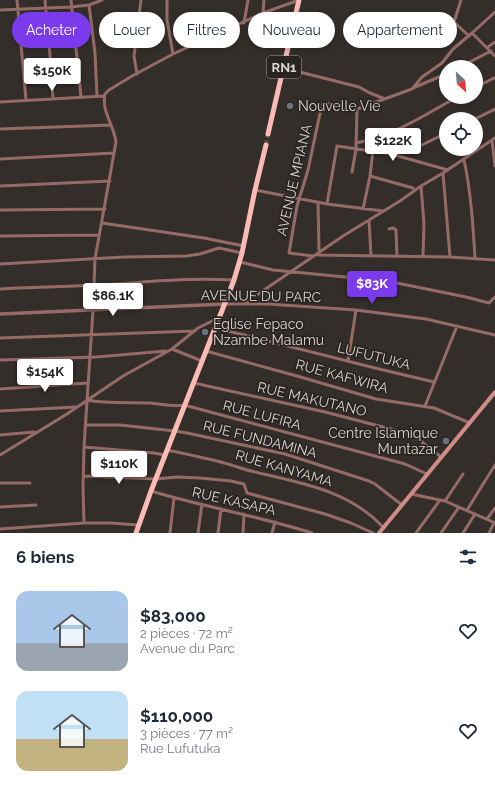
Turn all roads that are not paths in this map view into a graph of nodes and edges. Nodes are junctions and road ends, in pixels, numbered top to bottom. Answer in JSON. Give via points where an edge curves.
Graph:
{"nodes":[{"id":1,"x":17,"y":0,"type":"edge"},
{"id":2,"x":45,"y":0,"type":"edge"},
{"id":3,"x":71,"y":0,"type":"edge"},
{"id":4,"x":102,"y":0,"type":"edge"},
{"id":5,"x":141,"y":0,"type":"edge"},
{"id":6,"x":167,"y":0,"type":"edge"},
{"id":7,"x":248,"y":0,"type":"edge"},
{"id":8,"x":264,"y":0,"type":"edge"},
{"id":9,"x":299,"y":0,"type":"edge"},
{"id":10,"x":461,"y":0,"type":"edge"},
{"id":11,"x":89,"y":5,"type":"junction"},
{"id":12,"x":46,"y":7,"type":"junction"},
{"id":13,"x":71,"y":7,"type":"junction"},
{"id":14,"x":17,"y":9,"type":"junction"},
{"id":15,"x":0,"y":10,"type":"edge"},
{"id":16,"x":263,"y":12,"type":"edge"},
{"id":17,"x":268,"y":12,"type":"edge"},
{"id":18,"x":495,"y":12,"type":"edge"},
{"id":19,"x":248,"y":20,"type":"edge"},
{"id":20,"x":244,"y":22,"type":"junction"},
{"id":21,"x":472,"y":33,"type":"junction"},
{"id":22,"x":469,"y":36,"type":"junction"},
{"id":23,"x":495,"y":42,"type":"edge"},
{"id":24,"x":488,"y":47,"type":"junction"},
{"id":25,"x":491,"y":51,"type":"junction"},
{"id":26,"x":173,"y":54,"type":"junction"},
{"id":27,"x":495,"y":56,"type":"edge"},
{"id":28,"x":474,"y":60,"type":"edge"},
{"id":29,"x":284,"y":68,"type":"junction"},
{"id":30,"x":137,"y":74,"type":"junction"},
{"id":31,"x":439,"y":77,"type":"edge"},
{"id":32,"x":494,"y":78,"type":"dead end"},
{"id":33,"x":483,"y":84,"type":"edge"},
{"id":34,"x":412,"y":89,"type":"junction"},
{"id":35,"x":97,"y":96,"type":"junction"},
{"id":36,"x":104,"y":96,"type":"junction"},
{"id":37,"x":81,"y":97,"type":"junction"},
{"id":38,"x":385,"y":98,"type":"junction"},
{"id":39,"x":53,"y":99,"type":"junction"},
{"id":40,"x":26,"y":100,"type":"junction"},
{"id":41,"x":0,"y":102,"type":"edge"},
{"id":42,"x":445,"y":104,"type":"edge"},
{"id":43,"x":357,"y":109,"type":"junction"},
{"id":44,"x":495,"y":109,"type":"edge"},
{"id":45,"x":483,"y":115,"type":"edge"},
{"id":46,"x":111,"y":125,"type":"junction"},
{"id":47,"x":0,"y":129,"type":"edge"},
{"id":48,"x":268,"y":134,"type":"tunnel mouth"},
{"id":49,"x":439,"y":136,"type":"edge"},
{"id":50,"x":494,"y":139,"type":"edge"},
{"id":51,"x":356,"y":143,"type":"junction"},
{"id":52,"x":266,"y":145,"type":"tunnel mouth"},
{"id":53,"x":422,"y":145,"type":"dead end"},
{"id":54,"x":356,"y":149,"type":"junction"},
{"id":55,"x":373,"y":150,"type":"junction"},
{"id":56,"x":114,"y":153,"type":"junction"},
{"id":57,"x":0,"y":159,"type":"edge"},
{"id":58,"x":464,"y":160,"type":"junction"},
{"id":59,"x":495,"y":166,"type":"edge"},
{"id":60,"x":448,"y":170,"type":"junction"},
{"id":61,"x":352,"y":172,"type":"dead end"},
{"id":62,"x":443,"y":173,"type":"junction"},
{"id":63,"x":370,"y":176,"type":"junction"},
{"id":64,"x":110,"y":181,"type":"junction"},
{"id":65,"x":0,"y":186,"type":"edge"},
{"id":66,"x":421,"y":186,"type":"junction"},
{"id":67,"x":255,"y":190,"type":"junction"},
{"id":68,"x":415,"y":190,"type":"junction"},
{"id":69,"x":300,"y":198,"type":"junction"},
{"id":70,"x":318,"y":202,"type":"junction"},
{"id":71,"x":327,"y":204,"type":"junction"},
{"id":72,"x":105,"y":209,"type":"junction"},
{"id":73,"x":363,"y":209,"type":"junction"},
{"id":74,"x":0,"y":210,"type":"edge"},
{"id":75,"x":384,"y":211,"type":"junction"},
{"id":76,"x":369,"y":220,"type":"junction"},
{"id":77,"x":102,"y":223,"type":"junction"},
{"id":78,"x":388,"y":229,"type":"dead end"},
{"id":79,"x":99,"y":235,"type":"junction"},
{"id":80,"x":0,"y":236,"type":"edge"},
{"id":81,"x":244,"y":246,"type":"junction"},
{"id":82,"x":242,"y":253,"type":"junction"},
{"id":83,"x":317,"y":254,"type":"junction"},
{"id":84,"x":371,"y":256,"type":"junction"},
{"id":85,"x":397,"y":256,"type":"junction"},
{"id":86,"x":423,"y":256,"type":"junction"},
{"id":87,"x":450,"y":256,"type":"junction"},
{"id":88,"x":475,"y":258,"type":"junction"},
{"id":89,"x":95,"y":259,"type":"junction"},
{"id":90,"x":495,"y":260,"type":"edge"},
{"id":91,"x":240,"y":262,"type":"junction"},
{"id":92,"x":0,"y":264,"type":"edge"},
{"id":93,"x":291,"y":271,"type":"junction"},
{"id":94,"x":234,"y":280,"type":"junction"},
{"id":95,"x":95,"y":285,"type":"junction"},
{"id":96,"x":0,"y":289,"type":"edge"},
{"id":97,"x":495,"y":297,"type":"edge"},
{"id":98,"x":245,"y":303,"type":"junction"},
{"id":99,"x":225,"y":304,"type":"junction"},
{"id":100,"x":94,"y":310,"type":"junction"},
{"id":101,"x":356,"y":310,"type":"junction"},
{"id":102,"x":0,"y":314,"type":"edge"},
{"id":103,"x":220,"y":317,"type":"junction"},
{"id":104,"x":457,"y":326,"type":"junction"},
{"id":105,"x":216,"y":328,"type":"junction"},
{"id":106,"x":194,"y":331,"type":"junction"},
{"id":107,"x":91,"y":334,"type":"junction"},
{"id":108,"x":495,"y":335,"type":"edge"},
{"id":109,"x":0,"y":338,"type":"edge"},
{"id":110,"x":170,"y":350,"type":"junction"},
{"id":111,"x":206,"y":351,"type":"junction"},
{"id":112,"x":90,"y":357,"type":"junction"},
{"id":113,"x":0,"y":360,"type":"edge"},
{"id":114,"x":348,"y":361,"type":"junction"},
{"id":115,"x":202,"y":362,"type":"junction"},
{"id":116,"x":434,"y":382,"type":"junction"},
{"id":117,"x":88,"y":383,"type":"junction"},
{"id":118,"x":194,"y":383,"type":"junction"},
{"id":119,"x":0,"y":389,"type":"edge"},
{"id":120,"x":495,"y":394,"type":"edge"},
{"id":121,"x":87,"y":400,"type":"junction"},
{"id":122,"x":78,"y":406,"type":"junction"},
{"id":123,"x":184,"y":406,"type":"junction"},
{"id":124,"x":425,"y":406,"type":"junction"},
{"id":125,"x":0,"y":411,"type":"edge"},
{"id":126,"x":470,"y":423,"type":"junction"},
{"id":127,"x":85,"y":425,"type":"junction"},
{"id":128,"x":175,"y":431,"type":"junction"},
{"id":129,"x":36,"y":432,"type":"junction"},
{"id":130,"x":0,"y":435,"type":"edge"},
{"id":131,"x":84,"y":447,"type":"junction"},
{"id":132,"x":166,"y":453,"type":"junction"},
{"id":133,"x":0,"y":456,"type":"edge"},
{"id":134,"x":441,"y":457,"type":"junction"},
{"id":135,"x":495,"y":465,"type":"edge"},
{"id":136,"x":427,"y":474,"type":"junction"},
{"id":137,"x":463,"y":474,"type":"dead end"},
{"id":138,"x":83,"y":476,"type":"junction"},
{"id":139,"x":156,"y":479,"type":"junction"},
{"id":140,"x":0,"y":483,"type":"edge"},
{"id":141,"x":30,"y":483,"type":"dead end"},
{"id":142,"x":151,"y":491,"type":"junction"},
{"id":143,"x":411,"y":494,"type":"junction"},
{"id":144,"x":174,"y":498,"type":"junction"},
{"id":145,"x":440,"y":500,"type":"junction"},
{"id":146,"x":445,"y":501,"type":"junction"},
{"id":147,"x":202,"y":504,"type":"junction"},
{"id":148,"x":36,"y":505,"type":"dead end"},
{"id":149,"x":402,"y":505,"type":"junction"},
{"id":150,"x":0,"y":507,"type":"edge"},
{"id":151,"x":459,"y":507,"type":"junction"},
{"id":152,"x":495,"y":508,"type":"edge"},
{"id":153,"x":221,"y":509,"type":"junction"},
{"id":154,"x":467,"y":510,"type":"junction"},
{"id":155,"x":244,"y":514,"type":"junction"},
{"id":156,"x":475,"y":514,"type":"junction"},
{"id":157,"x":486,"y":519,"type":"junction"},
{"id":158,"x":275,"y":522,"type":"junction"},
{"id":159,"x":84,"y":523,"type":"junction"},
{"id":160,"x":495,"y":523,"type":"edge"},
{"id":161,"x":138,"y":525,"type":"junction"},
{"id":162,"x":384,"y":528,"type":"junction"},
{"id":163,"x":0,"y":529,"type":"edge"},
{"id":164,"x":136,"y":533,"type":"edge"},
{"id":165,"x":170,"y":533,"type":"edge"},
{"id":166,"x":198,"y":533,"type":"edge"},
{"id":167,"x":218,"y":533,"type":"edge"},
{"id":168,"x":243,"y":533,"type":"edge"},
{"id":169,"x":272,"y":533,"type":"edge"},
{"id":170,"x":312,"y":533,"type":"edge"},
{"id":171,"x":373,"y":533,"type":"edge"},
{"id":172,"x":380,"y":533,"type":"edge"},
{"id":173,"x":416,"y":533,"type":"edge"},
{"id":174,"x":441,"y":533,"type":"edge"},
{"id":175,"x":463,"y":533,"type":"edge"},
{"id":176,"x":489,"y":533,"type":"edge"}],
"edges":[{"from":1,"to":14,"type":"street"},
{"from":2,"to":12,"type":"street"},
{"from":3,"to":13,"type":"street"},
{"from":4,"to":11,"type":"street"},
{"from":5,"to":30,"type":"street","via":[[134,56]]},
{"from":6,"to":26,"type":"street","via":[[167,20]]},
{"from":7,"to":20,"type":"street"},
{"from":8,"to":16,"type":"street"},
{"from":9,"to":17,"type":"street"},
{"from":9,"to":29,"type":"highway","number":"RN1"},
{"from":10,"to":22,"type":"street","via":[[454,22]]},
{"from":11,"to":13,"type":"street"},
{"from":11,"to":35,"type":"street"},
{"from":12,"to":13,"type":"street"},
{"from":12,"to":14,"type":"street"},
{"from":12,"to":39,"type":"street"},
{"from":13,"to":37,"type":"street"},
{"from":14,"to":15,"type":"street"},
{"from":14,"to":40,"type":"street"},
{"from":18,"to":21,"type":"street"},
{"from":19,"to":20,"type":"street"},
{"from":20,"to":26,"type":"street"},
{"from":21,"to":22,"type":"street"},
{"from":21,"to":24,"type":"street"},
{"from":22,"to":34,"type":"street"},
{"from":23,"to":24,"type":"street"},
{"from":24,"to":25,"type":"street"},
{"from":25,"to":27,"type":"street"},
{"from":25,"to":28,"type":"street"},
{"from":26,"to":30,"type":"street"},
{"from":29,"to":38,"type":"street","via":[[359,87]]},
{"from":29,"to":48,"type":"highway","number":"RN1"},
{"from":30,"to":36,"type":"street","via":[[109,90]]},
{"from":31,"to":34,"type":"street"},
{"from":32,"to":33,"type":"street"},
{"from":34,"to":38,"type":"street"},
{"from":35,"to":36,"type":"street"},
{"from":35,"to":37,"type":"street"},
{"from":36,"to":46,"type":"street","via":[[106,113]]},
{"from":37,"to":39,"type":"street"},
{"from":38,"to":43,"type":"street"},
{"from":39,"to":40,"type":"street"},
{"from":40,"to":41,"type":"street"},
{"from":42,"to":51,"type":"street","via":[[397,130]]},
{"from":43,"to":51,"type":"street"},
{"from":43,"to":69,"type":"street","name":"AVENUE MPIANA","via":[[322,104]]},
{"from":44,"to":45,"type":"street"},
{"from":46,"to":47,"type":"street"},
{"from":46,"to":56,"type":"street","via":[[116,142]]},
{"from":49,"to":53,"type":"street"},
{"from":50,"to":58,"type":"street"},
{"from":50,"to":59,"type":"street"},
{"from":51,"to":54,"type":"street"},
{"from":52,"to":67,"type":"highway"},
{"from":54,"to":55,"type":"street"},
{"from":54,"to":61,"type":"street"},
{"from":54,"to":71,"type":"street","via":[[336,147]]},
{"from":55,"to":60,"type":"street"},
{"from":55,"to":63,"type":"street"},
{"from":56,"to":57,"type":"street"},
{"from":56,"to":64,"type":"street"},
{"from":58,"to":60,"type":"street"},
{"from":58,"to":88,"type":"street","via":[[469,182]]},
{"from":60,"to":62,"type":"street"},
{"from":62,"to":66,"type":"street"},
{"from":62,"to":87,"type":"street"},
{"from":63,"to":68,"type":"street"},
{"from":63,"to":73,"type":"street"},
{"from":64,"to":65,"type":"street"},
{"from":64,"to":72,"type":"street"},
{"from":66,"to":68,"type":"street"},
{"from":66,"to":86,"type":"street"},
{"from":67,"to":69,"type":"street"},
{"from":67,"to":81,"type":"highway"},
{"from":68,"to":75,"type":"street"},
{"from":69,"to":70,"type":"street"},
{"from":69,"to":83,"type":"street","name":"AVENUE MPIANA","via":[[289,253]]},
{"from":70,"to":71,"type":"street"},
{"from":70,"to":83,"type":"street"},
{"from":71,"to":73,"type":"street"},
{"from":72,"to":74,"type":"street"},
{"from":72,"to":77,"type":"street"},
{"from":73,"to":75,"type":"street"},
{"from":75,"to":76,"type":"street"},
{"from":76,"to":83,"type":"street"},
{"from":76,"to":84,"type":"street"},
{"from":77,"to":79,"type":"street"},
{"from":77,"to":81,"type":"street"},
{"from":78,"to":85,"type":"street","via":[[396,230]]},
{"from":79,"to":80,"type":"street"},
{"from":79,"to":89,"type":"street"},
{"from":81,"to":82,"type":"highway"},
{"from":82,"to":89,"type":"street","via":[[219,248],[186,256]]},
{"from":82,"to":91,"type":"highway"},
{"from":83,"to":84,"type":"street"},
{"from":83,"to":93,"type":"street"},
{"from":84,"to":85,"type":"street"},
{"from":85,"to":86,"type":"street"},
{"from":86,"to":87,"type":"street"},
{"from":87,"to":88,"type":"street"},
{"from":88,"to":90,"type":"street"},
{"from":89,"to":92,"type":"street"},
{"from":89,"to":95,"type":"street"},
{"from":91,"to":93,"type":"street","via":[[273,270]]},
{"from":91,"to":94,"type":"highway"},
{"from":93,"to":97,"type":"street","via":[[387,281],[489,303]]},
{"from":93,"to":98,"type":"street"},
{"from":94,"to":95,"type":"street"},
{"from":94,"to":99,"type":"highway"},
{"from":95,"to":96,"type":"street"},
{"from":95,"to":100,"type":"street"},
{"from":98,"to":99,"type":"street","name":"AVENUE DU PARC"},
{"from":98,"to":101,"type":"street","name":"AVENUE DU PARC"},
{"from":99,"to":100,"type":"street","name":"AVENUE DU PARC"},
{"from":99,"to":103,"type":"highway"},
{"from":100,"to":102,"type":"street","name":"AVENUE DU PARC"},
{"from":100,"to":107,"type":"street"},
{"from":101,"to":104,"type":"street","name":"AVENUE DU PARC","via":[[426,319]]},
{"from":101,"to":114,"type":"street"},
{"from":103,"to":105,"type":"highway"},
{"from":103,"to":106,"type":"street"},
{"from":104,"to":108,"type":"street","name":"AVENUE DU PARC"},
{"from":104,"to":116,"type":"street"},
{"from":105,"to":111,"type":"highway"},
{"from":105,"to":114,"type":"street","name":"LUFUTUKA"},
{"from":106,"to":107,"type":"street"},
{"from":106,"to":110,"type":"street"},
{"from":107,"to":109,"type":"street"},
{"from":107,"to":112,"type":"street"},
{"from":110,"to":112,"type":"street"},
{"from":110,"to":115,"type":"street"},
{"from":110,"to":121,"type":"street"},
{"from":111,"to":115,"type":"highway"},
{"from":111,"to":124,"type":"street","name":"RUE KAFWIRA","via":[[376,399]]},
{"from":112,"to":113,"type":"street"},
{"from":112,"to":117,"type":"street"},
{"from":114,"to":116,"type":"street","name":"LUFUTUKA"},
{"from":115,"to":118,"type":"highway"},
{"from":116,"to":124,"type":"street"},
{"from":117,"to":119,"type":"street"},
{"from":117,"to":121,"type":"street"},
{"from":118,"to":123,"type":"highway"},
{"from":118,"to":134,"type":"street","name":"RUE MAKUTANO","via":[[410,434]]},
{"from":120,"to":126,"type":"main road"},
{"from":121,"to":122,"type":"street"},
{"from":121,"to":123,"type":"street","name":"RUE LUFIRA"},
{"from":121,"to":127,"type":"street"},
{"from":122,"to":125,"type":"street"},
{"from":122,"to":129,"type":"street"},
{"from":123,"to":128,"type":"highway"},
{"from":123,"to":136,"type":"street","name":"RUE LUFIRA","via":[[405,464]]},
{"from":124,"to":126,"type":"street","name":"RUE KAFWIRA"},
{"from":126,"to":134,"type":"main road"},
{"from":127,"to":128,"type":"street","via":[[120,425]]},
{"from":127,"to":131,"type":"street"},
{"from":128,"to":132,"type":"highway"},
{"from":128,"to":149,"type":"street","name":"RUE FUNDAMINA","via":[[304,459],[375,484]]},
{"from":129,"to":130,"type":"street"},
{"from":129,"to":133,"type":"street"},
{"from":131,"to":132,"type":"street"},
{"from":131,"to":138,"type":"street"},
{"from":132,"to":139,"type":"highway"},
{"from":132,"to":162,"type":"street","name":"RUE KANYAMA","via":[[222,462],[248,471],[314,486],[356,504]]},
{"from":134,"to":136,"type":"main road"},
{"from":135,"to":154,"type":"street"},
{"from":136,"to":143,"type":"main road"},
{"from":137,"to":146,"type":"street"},
{"from":138,"to":139,"type":"street"},
{"from":138,"to":159,"type":"street"},
{"from":139,"to":142,"type":"highway"},
{"from":139,"to":171,"type":"street","via":[[200,478],[244,484],[247,493],[325,514]]},
{"from":140,"to":141,"type":"street"},
{"from":142,"to":144,"type":"street","name":"RUE KASAPA"},
{"from":142,"to":161,"type":"highway"},
{"from":143,"to":145,"type":"street"},
{"from":143,"to":149,"type":"main road"},
{"from":144,"to":147,"type":"street","name":"RUE KASAPA"},
{"from":144,"to":165,"type":"street"},
{"from":145,"to":146,"type":"street"},
{"from":145,"to":173,"type":"street"},
{"from":146,"to":151,"type":"street"},
{"from":147,"to":153,"type":"street","name":"RUE KASAPA"},
{"from":147,"to":166,"type":"street"},
{"from":148,"to":150,"type":"street"},
{"from":149,"to":162,"type":"main road"},
{"from":151,"to":154,"type":"street"},
{"from":151,"to":174,"type":"street"},
{"from":152,"to":157,"type":"street"},
{"from":153,"to":155,"type":"street","name":"RUE KASAPA"},
{"from":153,"to":167,"type":"street"},
{"from":154,"to":156,"type":"street"},
{"from":155,"to":158,"type":"street","name":"RUE KASAPA"},
{"from":155,"to":168,"type":"street"},
{"from":156,"to":157,"type":"street"},
{"from":156,"to":175,"type":"street"},
{"from":157,"to":160,"type":"street"},
{"from":158,"to":169,"type":"street"},
{"from":158,"to":170,"type":"street","name":"RUE KASAPA"},
{"from":159,"to":161,"type":"street"},
{"from":159,"to":163,"type":"street"},
{"from":160,"to":176,"type":"street"},
{"from":161,"to":164,"type":"highway"},
{"from":162,"to":172,"type":"main road"}]}
